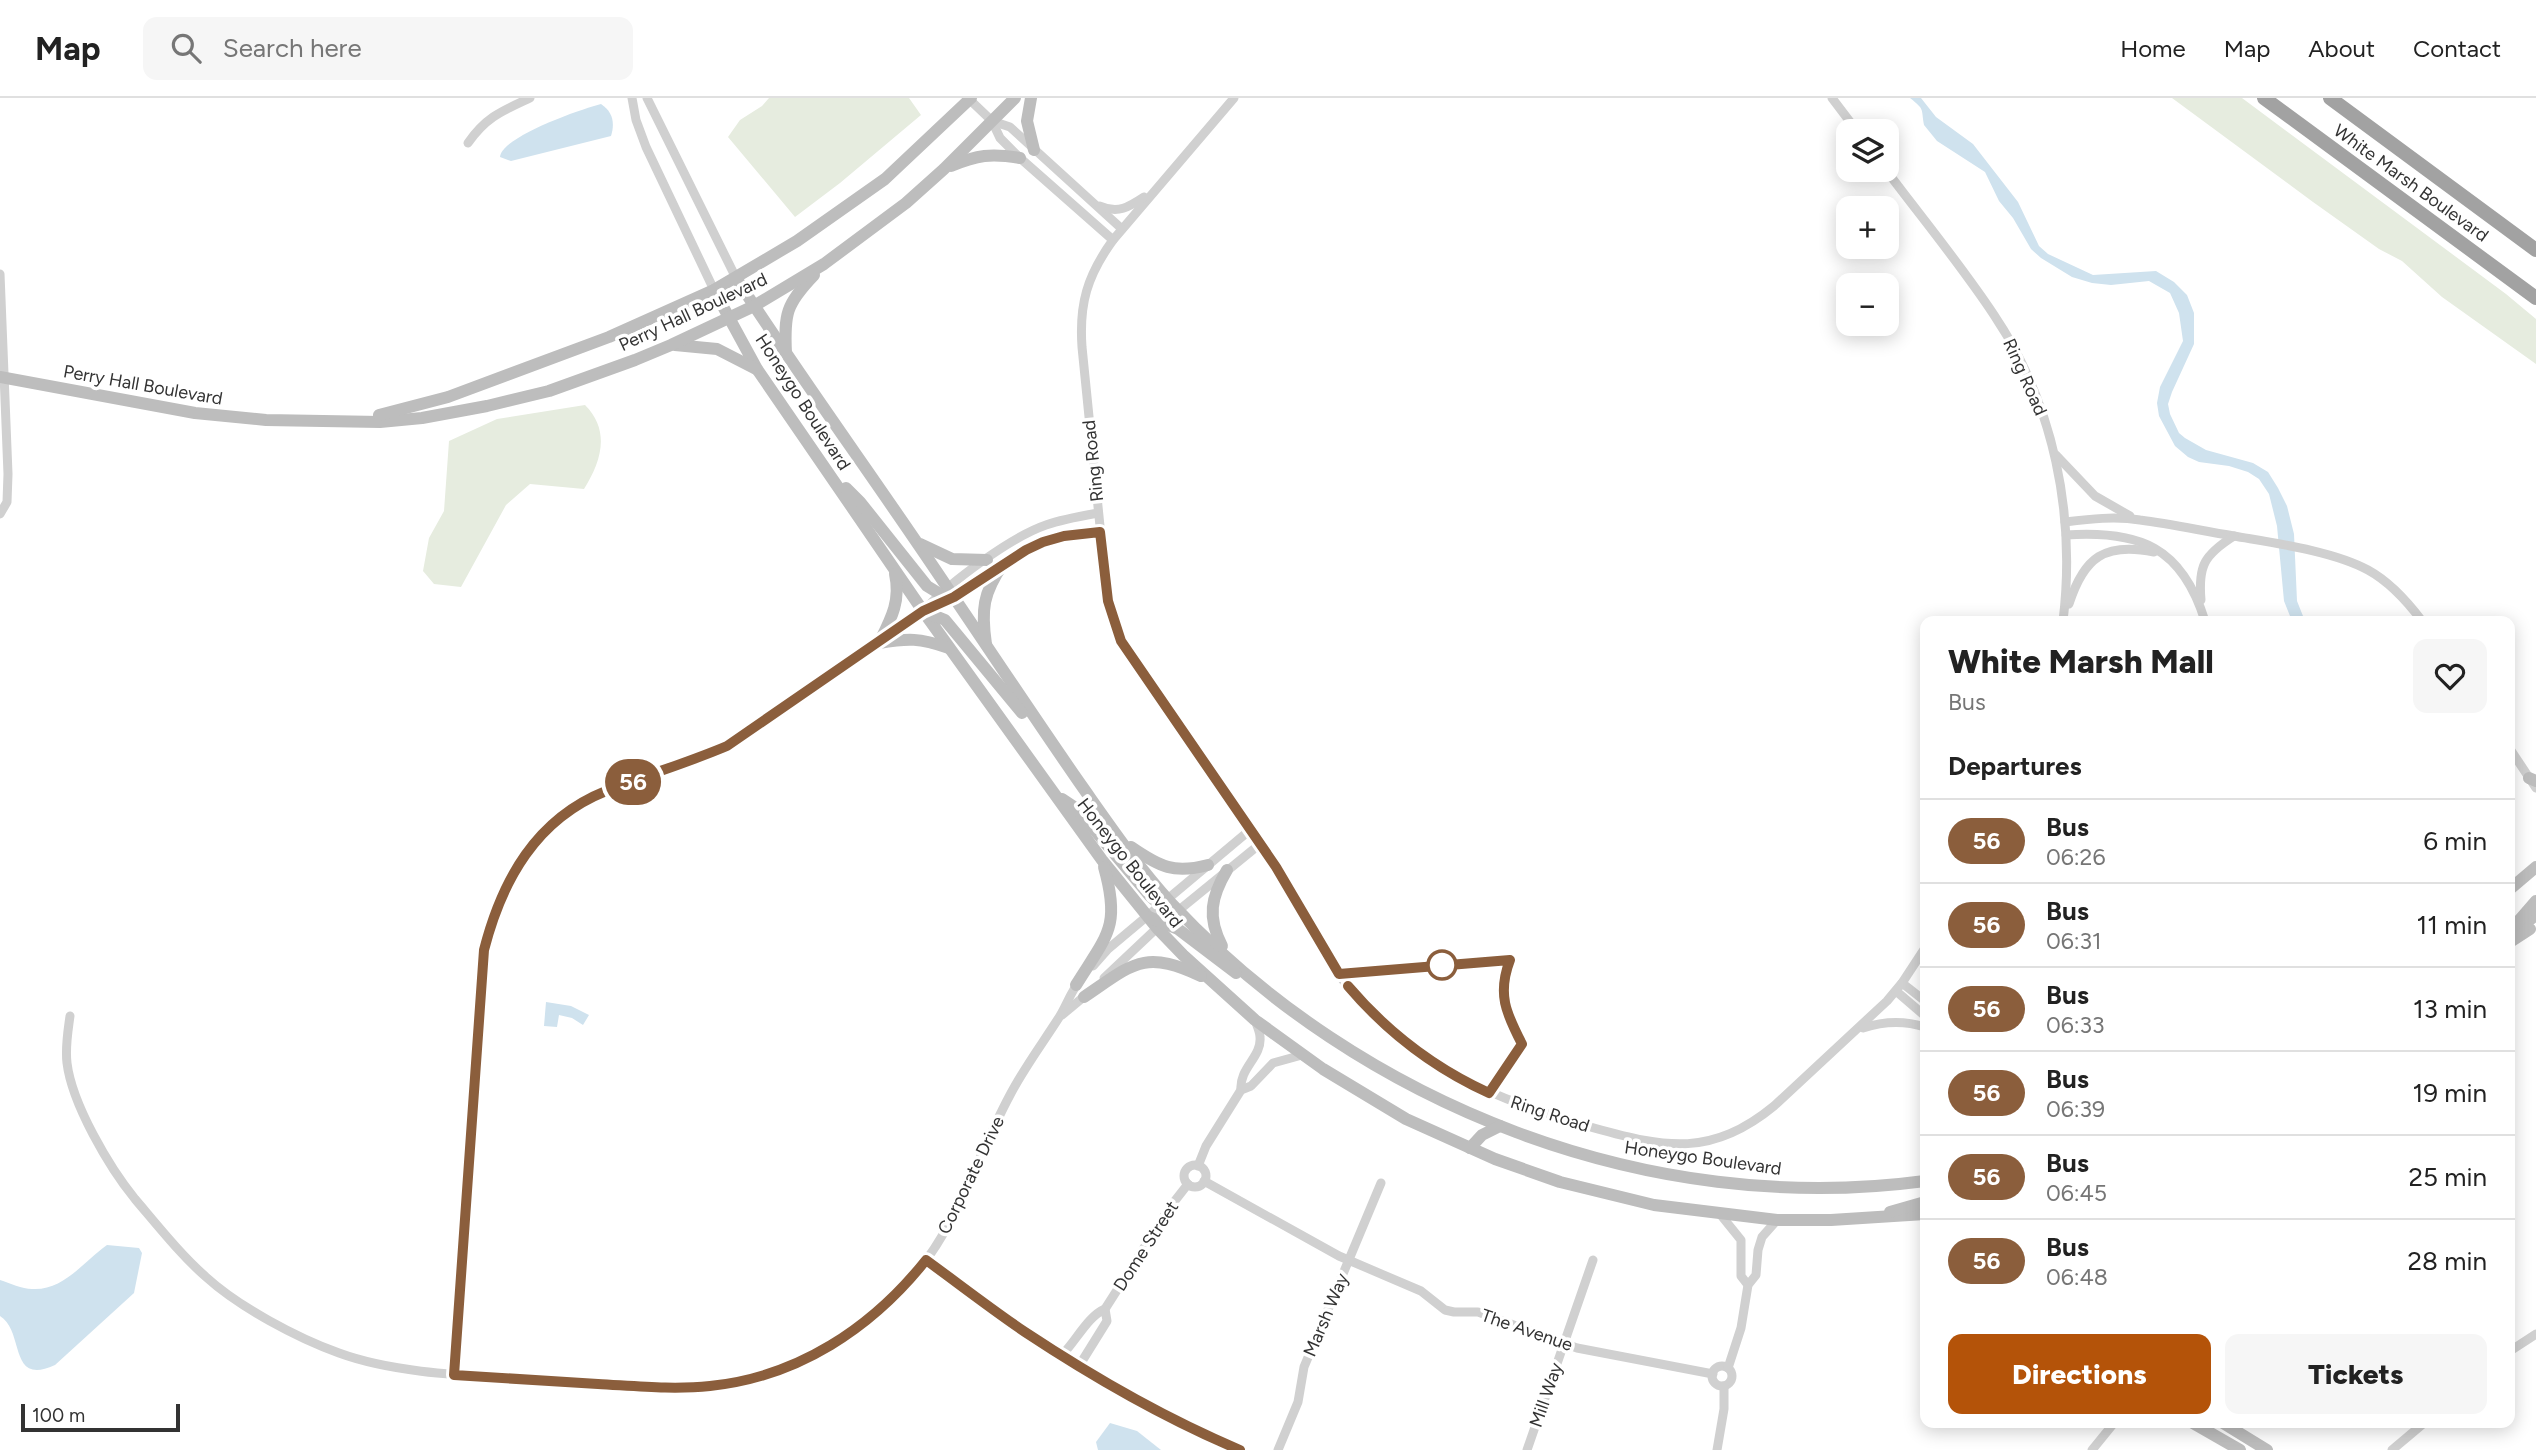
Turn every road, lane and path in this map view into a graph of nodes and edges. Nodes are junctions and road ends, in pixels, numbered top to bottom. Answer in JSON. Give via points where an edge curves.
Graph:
{"nodes":[{"id":1,"x":530,"y":98,"type":"edge"},
{"id":2,"x":632,"y":98,"type":"edge"},
{"id":3,"x":647,"y":98,"type":"edge"},
{"id":4,"x":1015,"y":98,"type":"edge"},
{"id":5,"x":1031,"y":98,"type":"edge"},
{"id":6,"x":1234,"y":98,"type":"edge"},
{"id":7,"x":1832,"y":98,"type":"edge"},
{"id":8,"x":2264,"y":98,"type":"edge"},
{"id":9,"x":2330,"y":98,"type":"edge"},
{"id":10,"x":970,"y":99,"type":"edge"},
{"id":11,"x":1848,"y":119,"type":"edge"},
{"id":12,"x":992,"y":121,"type":"junction"},
{"id":13,"x":468,"y":143,"type":"dead end"},
{"id":14,"x":1034,"y":150,"type":"junction"},
{"id":15,"x":1020,"y":158,"type":"junction"},
{"id":16,"x":944,"y":169,"type":"junction"},
{"id":17,"x":1895,"y":182,"type":"edge"},
{"id":18,"x":1154,"y":190,"type":"junction"},
{"id":19,"x":1091,"y":203,"type":"junction"},
{"id":20,"x":1122,"y":229,"type":"junction"},
{"id":21,"x":1113,"y":240,"type":"junction"},
{"id":22,"x":2536,"y":250,"type":"edge"},
{"id":23,"x":824,"y":264,"type":"junction"},
{"id":24,"x":0,"y":274,"type":"edge"},
{"id":25,"x":736,"y":278,"type":"junction"},
{"id":26,"x":714,"y":290,"type":"junction"},
{"id":27,"x":2536,"y":298,"type":"edge"},
{"id":28,"x":754,"y":306,"type":"junction"},
{"id":29,"x":730,"y":317,"type":"junction"},
{"id":30,"x":671,"y":345,"type":"junction"},
{"id":31,"x":786,"y":353,"type":"junction"},
{"id":32,"x":757,"y":369,"type":"junction"},
{"id":33,"x":2,"y":378,"type":"edge"},
{"id":34,"x":323,"y":421,"type":"junction"},
{"id":35,"x":2054,"y":453,"type":"junction"},
{"id":36,"x":830,"y":474,"type":"junction"},
{"id":37,"x":1098,"y":513,"type":"junction"},
{"id":38,"x":0,"y":514,"type":"edge"},
{"id":39,"x":2138,"y":519,"type":"junction"},
{"id":40,"x":2065,"y":522,"type":"junction"},
{"id":41,"x":1100,"y":532,"type":"junction"},
{"id":42,"x":2066,"y":535,"type":"junction"},
{"id":43,"x":2234,"y":536,"type":"junction"},
{"id":44,"x":916,"y":542,"type":"junction"},
{"id":45,"x":2164,"y":554,"type":"junction"},
{"id":46,"x":987,"y":560,"type":"junction"},
{"id":47,"x":1003,"y":564,"type":"junction"},
{"id":48,"x":893,"y":566,"type":"junction"},
{"id":49,"x":947,"y":593,"type":"junction"},
{"id":50,"x":923,"y":611,"type":"junction"},
{"id":51,"x":2202,"y":611,"type":"junction"},
{"id":52,"x":2064,"y":616,"type":"edge"},
{"id":53,"x":2065,"y":616,"type":"edge"},
{"id":54,"x":2204,"y":616,"type":"edge"},
{"id":55,"x":2418,"y":616,"type":"edge"},
{"id":56,"x":879,"y":643,"type":"junction"},
{"id":57,"x":948,"y":648,"type":"junction"},
{"id":58,"x":986,"y":648,"type":"junction"},
{"id":59,"x":2515,"y":756,"type":"edge"},
{"id":60,"x":1076,"y":778,"type":"junction"},
{"id":61,"x":2534,"y":782,"type":"edge"},
{"id":62,"x":1053,"y":793,"type":"junction"},
{"id":63,"x":1250,"y":830,"type":"junction"},
{"id":64,"x":1122,"y":842,"type":"junction"},
{"id":65,"x":1260,"y":844,"type":"junction"},
{"id":66,"x":1102,"y":860,"type":"junction"},
{"id":67,"x":1208,"y":865,"type":"junction"},
{"id":68,"x":2536,"y":867,"type":"edge"},
{"id":69,"x":1227,"y":870,"type":"junction"},
{"id":70,"x":2515,"y":885,"type":"edge"},
{"id":71,"x":2536,"y":901,"type":"edge"},
{"id":72,"x":1164,"y":902,"type":"junction"},
{"id":73,"x":1178,"y":910,"type":"junction"},
{"id":74,"x":2536,"y":915,"type":"edge"},
{"id":75,"x":1146,"y":916,"type":"junction"},
{"id":76,"x":2536,"y":924,"type":"edge"},
{"id":77,"x":1160,"y":925,"type":"junction"},
{"id":78,"x":2515,"y":927,"type":"edge"},
{"id":79,"x":2515,"y":930,"type":"edge"},
{"id":80,"x":2515,"y":939,"type":"edge"},
{"id":81,"x":1227,"y":955,"type":"junction"},
{"id":82,"x":1920,"y":956,"type":"edge"},
{"id":83,"x":1213,"y":982,"type":"junction"},
{"id":84,"x":1076,"y":985,"type":"junction"},
{"id":85,"x":1899,"y":987,"type":"junction"},
{"id":86,"x":1084,"y":997,"type":"junction"},
{"id":87,"x":1920,"y":998,"type":"edge"},
{"id":88,"x":1289,"y":1007,"type":"junction"},
{"id":89,"x":1920,"y":1010,"type":"edge"},
{"id":90,"x":70,"y":1016,"type":"dead end"},
{"id":91,"x":1058,"y":1019,"type":"junction"},
{"id":92,"x":1255,"y":1020,"type":"junction"},
{"id":93,"x":1920,"y":1025,"type":"edge"},
{"id":94,"x":1858,"y":1029,"type":"junction"},
{"id":95,"x":1302,"y":1055,"type":"junction"},
{"id":96,"x":1241,"y":1090,"type":"junction"},
{"id":97,"x":1500,"y":1126,"type":"junction"},
{"id":98,"x":1470,"y":1148,"type":"junction"},
{"id":99,"x":1198,"y":1166,"type":"junction"},
{"id":100,"x":1204,"y":1181,"type":"junction"},
{"id":101,"x":1920,"y":1182,"type":"edge"},
{"id":102,"x":1381,"y":1183,"type":"dead end"},
{"id":103,"x":1188,"y":1184,"type":"junction"},
{"id":104,"x":1920,"y":1203,"type":"edge"},
{"id":105,"x":1720,"y":1214,"type":"junction"},
{"id":106,"x":1920,"y":1214,"type":"edge"},
{"id":107,"x":1872,"y":1217,"type":"junction"},
{"id":108,"x":1894,"y":1217,"type":"junction"},
{"id":109,"x":1777,"y":1220,"type":"junction"},
{"id":110,"x":1920,"y":1220,"type":"edge"},
{"id":111,"x":926,"y":1260,"type":"junction"},
{"id":112,"x":1593,"y":1260,"type":"dead end"},
{"id":113,"x":1349,"y":1261,"type":"junction"},
{"id":114,"x":1748,"y":1285,"type":"junction"},
{"id":115,"x":1105,"y":1309,"type":"junction"},
{"id":116,"x":2536,"y":1334,"type":"edge"},
{"id":117,"x":1564,"y":1344,"type":"junction"},
{"id":118,"x":2515,"y":1348,"type":"edge"},
{"id":119,"x":1062,"y":1355,"type":"junction"},
{"id":120,"x":1079,"y":1366,"type":"junction"},
{"id":121,"x":1728,"y":1368,"type":"junction"},
{"id":122,"x":1713,"y":1374,"type":"junction"},
{"id":123,"x":454,"y":1375,"type":"junction"},
{"id":124,"x":1724,"y":1386,"type":"junction"},
{"id":125,"x":2110,"y":1428,"type":"edge"},
{"id":126,"x":2202,"y":1428,"type":"edge"},
{"id":127,"x":2231,"y":1428,"type":"edge"},
{"id":128,"x":2418,"y":1428,"type":"edge"},
{"id":129,"x":1240,"y":1450,"type":"edge"},
{"id":130,"x":1278,"y":1450,"type":"edge"},
{"id":131,"x":1527,"y":1450,"type":"edge"},
{"id":132,"x":1717,"y":1450,"type":"edge"},
{"id":133,"x":2092,"y":1450,"type":"edge"},
{"id":134,"x":2240,"y":1450,"type":"edge"},
{"id":135,"x":2267,"y":1450,"type":"edge"},
{"id":136,"x":2392,"y":1450,"type":"edge"}],
"edges":[{"from":1,"to":13,"type":"street","via":[[490,118]]},
{"from":2,"to":26,"type":"street","name":"Honeygo Boulevard","via":[[646,147]]},
{"from":3,"to":25,"type":"street","name":"Honeygo Boulevard"},
{"from":4,"to":12,"type":"main road","name":"Perry Hall Boulevard"},
{"from":5,"to":14,"type":"main road","via":[[1027,121]]},
{"from":6,"to":18,"type":"street","name":"Ring Road"},
{"from":7,"to":11,"type":"street"},
{"from":8,"to":27,"type":"highway","name":"White Marsh Boulevard"},
{"from":9,"to":22,"type":"highway","name":"White Marsh Boulevard"},
{"from":10,"to":12,"type":"street"},
{"from":10,"to":25,"type":"main road","name":"Perry Hall Boulevard","via":[[885,179]]},
{"from":12,"to":14,"type":"street","via":[[1010,127]]},
{"from":12,"to":15,"type":"street","via":[[1000,138]]},
{"from":12,"to":16,"type":"main road","name":"Perry Hall Boulevard"},
{"from":14,"to":19,"type":"street"},
{"from":15,"to":16,"type":"main road","via":[[984,155]]},
{"from":15,"to":21,"type":"street"},
{"from":16,"to":23,"type":"main road","name":"Perry Hall Boulevard"},
{"from":17,"to":35,"type":"street","name":"Ring Road","via":[[2003,328],[2035,393]]},
{"from":18,"to":19,"type":"street","via":[[1126,209]]},
{"from":18,"to":20,"type":"street","name":"Ring Road"},
{"from":19,"to":20,"type":"street"},
{"from":20,"to":21,"type":"street","name":"Ring Road"},
{"from":21,"to":37,"type":"street","name":"Ring Road","via":[[1091,275],[1081,320]]},
{"from":23,"to":28,"type":"main road","name":"Perry Hall Boulevard"},
{"from":23,"to":31,"type":"main road","via":[[787,311]]},
{"from":24,"to":33,"type":"street"},
{"from":25,"to":26,"type":"main road","name":"Perry Hall Boulevard"},
{"from":25,"to":28,"type":"main road","name":"Honeygo Boulevard"},
{"from":26,"to":29,"type":"main road","name":"Honeygo Boulevard"},
{"from":26,"to":34,"type":"main road","name":"Perry Hall Boulevard","via":[[609,337],[448,397],[379,415]]},
{"from":28,"to":29,"type":"main road","name":"Perry Hall Boulevard"},
{"from":28,"to":31,"type":"main road","name":"Honeygo Boulevard"},
{"from":29,"to":30,"type":"main road","name":"Perry Hall Boulevard"},
{"from":29,"to":32,"type":"main road","name":"Honeygo Boulevard"},
{"from":30,"to":32,"type":"main road","via":[[717,349]]},
{"from":30,"to":34,"type":"main road","name":"Perry Hall Boulevard","via":[[582,380],[487,406],[380,422]]},
{"from":31,"to":44,"type":"main road","name":"Honeygo Boulevard"},
{"from":32,"to":36,"type":"main road","name":"Honeygo Boulevard"},
{"from":33,"to":34,"type":"main road","name":"Perry Hall Boulevard","via":[[195,413]]},
{"from":33,"to":38,"type":"street","via":[[8,494]]},
{"from":35,"to":39,"type":"street","via":[[2095,496]]},
{"from":35,"to":40,"type":"street","name":"Ring Road"},
{"from":36,"to":48,"type":"main road","name":"Honeygo Boulevard"},
{"from":36,"to":49,"type":"main road","via":[[860,502],[927,586]]},
{"from":37,"to":41,"type":"street","name":"Ring Road"},
{"from":37,"to":46,"type":"street","via":[[1044,525]]},
{"from":39,"to":40,"type":"street"},
{"from":39,"to":43,"type":"street"},
{"from":40,"to":42,"type":"street","name":"Ring Road"},
{"from":41,"to":47,"type":"street","via":[[1043,542]]},
{"from":41,"to":63,"type":"street","name":"Ring Road","via":[[1108,601],[1121,641]]},
{"from":42,"to":45,"type":"street","via":[[2110,533]]},
{"from":42,"to":52,"type":"street","name":"Ring Road"},
{"from":43,"to":51,"type":"street","via":[[2211,552],[2202,567]]},
{"from":43,"to":55,"type":"street","via":[[2359,566],[2381,578]]},
{"from":44,"to":46,"type":"main road","via":[[953,559]]},
{"from":44,"to":49,"type":"main road","name":"Honeygo Boulevard"},
{"from":45,"to":51,"type":"street","via":[[2189,581]]},
{"from":45,"to":53,"type":"street","via":[[2122,548],[2093,559],[2080,575]]},
{"from":46,"to":49,"type":"street"},
{"from":47,"to":49,"type":"street"},
{"from":47,"to":58,"type":"main road","via":[[985,598]]},
{"from":48,"to":50,"type":"main road","name":"Honeygo Boulevard"},
{"from":48,"to":56,"type":"main road","via":[[898,598]]},
{"from":49,"to":50,"type":"street"},
{"from":49,"to":50,"type":"street"},
{"from":49,"to":58,"type":"main road","name":"Honeygo Boulevard"},
{"from":50,"to":56,"type":"street"},
{"from":50,"to":57,"type":"main road","name":"Honeygo Boulevard"},
{"from":50,"to":60,"type":"main road","via":[[945,620]]},
{"from":51,"to":54,"type":"street"},
{"from":56,"to":57,"type":"main road","via":[[908,638]]},
{"from":56,"to":123,"type":"street","via":[[727,746],[606,791],[573,809],[512,873],[491,920],[484,950]]},
{"from":57,"to":62,"type":"main road","name":"Honeygo Boulevard"},
{"from":58,"to":60,"type":"main road","name":"Honeygo Boulevard"},
{"from":59,"to":61,"type":"street"},
{"from":60,"to":64,"type":"main road","name":"Honeygo Boulevard"},
{"from":62,"to":66,"type":"main road","name":"Honeygo Boulevard"},
{"from":62,"to":72,"type":"main road","via":[[1077,809],[1149,895]]},
{"from":63,"to":65,"type":"street","name":"Ring Road"},
{"from":63,"to":67,"type":"street","name":"Corporate Drive"},
{"from":64,"to":67,"type":"main road","via":[[1161,866],[1181,871]]},
{"from":64,"to":72,"type":"main road","name":"Honeygo Boulevard"},
{"from":65,"to":69,"type":"street","name":"Corporate Drive"},
{"from":65,"to":94,"type":"street","name":"Ring Road","via":[[1339,974],[1387,1027],[1457,1078],[1576,1123],[1658,1143],[1690,1144],[1719,1138],[1763,1115]]},
{"from":66,"to":75,"type":"main road","name":"Honeygo Boulevard"},
{"from":66,"to":84,"type":"main road","via":[[1112,920]]},
{"from":67,"to":72,"type":"street","name":"Corporate Drive"},
{"from":68,"to":70,"type":"main road"},
{"from":69,"to":73,"type":"street","name":"Corporate Drive"},
{"from":69,"to":81,"type":"main road","via":[[1211,909],[1215,932]]},
{"from":71,"to":78,"type":"main road"},
{"from":72,"to":73,"type":"main road"},
{"from":72,"to":75,"type":"street","name":"Corporate Drive"},
{"from":73,"to":77,"type":"street","name":"Corporate Drive"},
{"from":73,"to":81,"type":"main road","name":"Honeygo Boulevard"},
{"from":74,"to":79,"type":"main road"},
{"from":75,"to":77,"type":"main road"},
{"from":75,"to":84,"type":"street","name":"Corporate Drive"},
{"from":76,"to":80,"type":"main road"},
{"from":77,"to":83,"type":"main road","name":"Honeygo Boulevard"},
{"from":77,"to":86,"type":"street","name":"Corporate Drive"},
{"from":77,"to":88,"type":"main road","via":[[1178,929]]},
{"from":81,"to":88,"type":"main road","name":"Honeygo Boulevard"},
{"from":82,"to":85,"type":"street","name":"Ring Road"},
{"from":83,"to":86,"type":"main road","via":[[1161,961],[1128,968]]},
{"from":83,"to":92,"type":"main road","name":"Honeygo Boulevard"},
{"from":84,"to":91,"type":"street","name":"Corporate Drive"},
{"from":85,"to":87,"type":"street"},
{"from":85,"to":89,"type":"street"},
{"from":85,"to":94,"type":"street","name":"Ring Road"},
{"from":86,"to":91,"type":"street","name":"Corporate Drive"},
{"from":88,"to":97,"type":"main road","name":"Honeygo Boulevard","via":[[1387,1072]]},
{"from":90,"to":123,"type":"street","name":"Corporate Drive","via":[[67,1063],[93,1132],[127,1188],[208,1279],[285,1329],[341,1354]]},
{"from":91,"to":111,"type":"street","name":"Corporate Drive","via":[[1010,1095],[951,1220]]},
{"from":92,"to":95,"type":"main road","name":"Honeygo Boulevard"},
{"from":92,"to":96,"type":"street","via":[[1261,1039],[1240,1080]]},
{"from":93,"to":94,"type":"street","via":[[1894,1021]]},
{"from":95,"to":96,"type":"street","via":[[1273,1063]]},
{"from":95,"to":98,"type":"main road","name":"Honeygo Boulevard","via":[[1401,1116]]},
{"from":96,"to":99,"type":"street"},
{"from":97,"to":98,"type":"main road"},
{"from":97,"to":101,"type":"main road","name":"Honeygo Boulevard","via":[[1604,1161],[1709,1180],[1818,1189]]},
{"from":98,"to":105,"type":"main road","name":"Honeygo Boulevard","via":[[1560,1182],[1654,1205]]},
{"from":99,"to":100,"type":"street","via":[[1205,1172]]},
{"from":99,"to":103,"type":"street","via":[[1185,1172]]},
{"from":100,"to":103,"type":"street","via":[[1198,1186]]},
{"from":100,"to":113,"type":"street","name":"The Avenue"},
{"from":102,"to":113,"type":"street","name":"Marsh Way"},
{"from":103,"to":115,"type":"street","name":"Dome Street"},
{"from":104,"to":107,"type":"main road"},
{"from":105,"to":109,"type":"main road","name":"Honeygo Boulevard"},
{"from":105,"to":114,"type":"street","via":[[1741,1240],[1741,1276]]},
{"from":106,"to":108,"type":"main road","name":"Honeygo Boulevard"},
{"from":107,"to":108,"type":"main road","name":"Honeygo Boulevard"},
{"from":107,"to":109,"type":"main road","name":"Honeygo Boulevard"},
{"from":108,"to":110,"type":"main road"},
{"from":109,"to":114,"type":"street","via":[[1762,1237],[1756,1275]]},
{"from":111,"to":119,"type":"street"},
{"from":111,"to":123,"type":"street","name":"Corporate Drive","via":[[892,1299],[836,1342],[807,1359],[736,1382],[675,1388]]},
{"from":112,"to":117,"type":"street","name":"Mill Way"},
{"from":113,"to":117,"type":"street","name":"The Avenue","via":[[1414,1287],[1446,1310],[1478,1312]]},
{"from":113,"to":130,"type":"street","name":"Marsh Way","via":[[1304,1367],[1298,1402]]},
{"from":114,"to":121,"type":"street"},
{"from":115,"to":119,"type":"street","name":"Dome Street","via":[[1095,1313]]},
{"from":115,"to":120,"type":"street","name":"Dome Street","via":[[1107,1321]]},
{"from":116,"to":118,"type":"street"},
{"from":117,"to":122,"type":"street","name":"The Avenue"},
{"from":117,"to":131,"type":"street","name":"Mill Way"},
{"from":119,"to":120,"type":"street"},
{"from":120,"to":129,"type":"street","via":[[1147,1406]]},
{"from":121,"to":122,"type":"street","via":[[1719,1367]]},
{"from":121,"to":124,"type":"street","via":[[1732,1379]]},
{"from":122,"to":124,"type":"street","via":[[1716,1383]]},
{"from":124,"to":132,"type":"street"},
{"from":125,"to":133,"type":"street"},
{"from":126,"to":134,"type":"main road"},
{"from":127,"to":135,"type":"main road"},
{"from":128,"to":136,"type":"street"}]}
